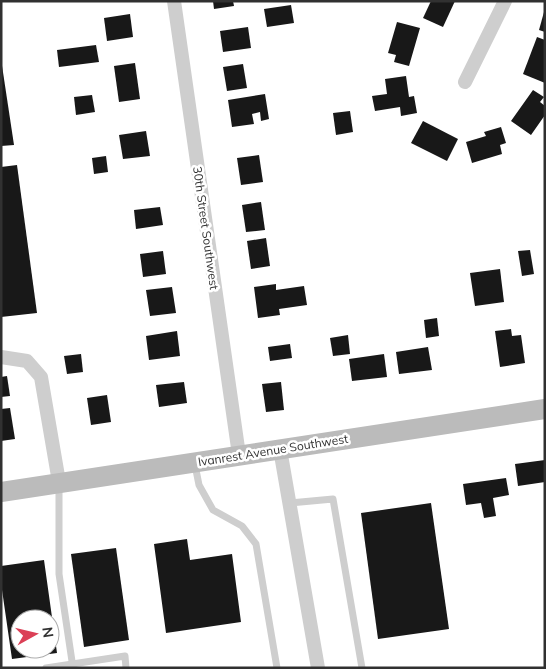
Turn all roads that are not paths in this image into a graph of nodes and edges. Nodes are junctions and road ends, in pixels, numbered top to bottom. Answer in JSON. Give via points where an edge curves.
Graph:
{"nodes":[{"id":1,"x":174,"y":1,"type":"edge"},
{"id":2,"x":505,"y":1,"type":"edge"},
{"id":3,"x":465,"y":82,"type":"dead end"},
{"id":4,"x":1,"y":357,"type":"edge"},
{"id":5,"x":545,"y":409,"type":"edge"},
{"id":6,"x":280,"y":449,"type":"junction"},
{"id":7,"x":239,"y":455,"type":"junction"},
{"id":8,"x":195,"y":462,"type":"junction"},
{"id":9,"x":59,"y":482,"type":"junction"},
{"id":10,"x":1,"y":492,"type":"edge"},
{"id":11,"x":290,"y":503,"type":"junction"},
{"id":12,"x":73,"y":666,"type":"edge"},
{"id":13,"x":46,"y":668,"type":"edge"},
{"id":14,"x":126,"y":668,"type":"edge"},
{"id":15,"x":277,"y":668,"type":"edge"},
{"id":16,"x":318,"y":668,"type":"edge"},
{"id":17,"x":362,"y":668,"type":"edge"}],
"edges":[{"from":1,"to":7,"type":"street","name":"30th Street Southwest"},
{"from":2,"to":3,"type":"street"},
{"from":4,"to":9,"type":"street","via":[[27,361],[41,377]]},
{"from":5,"to":6,"type":"street","name":"Ivanrest Avenue Southwest"},
{"from":6,"to":7,"type":"street","name":"Ivanrest Avenue Southwest"},
{"from":6,"to":11,"type":"street"},
{"from":7,"to":8,"type":"street","name":"Ivanrest Avenue Southwest"},
{"from":8,"to":9,"type":"street","name":"Ivanrest Avenue Southwest"},
{"from":8,"to":15,"type":"lane","via":[[199,485],[213,510],[242,526],[256,544]]},
{"from":9,"to":10,"type":"street","name":"Ivanrest Avenue Southwest"},
{"from":9,"to":12,"type":"lane","via":[[59,574]]},
{"from":11,"to":16,"type":"street"},
{"from":11,"to":17,"type":"lane","via":[[333,499]]},
{"from":12,"to":13,"type":"lane"},
{"from":12,"to":14,"type":"lane","via":[[125,656]]}]}
